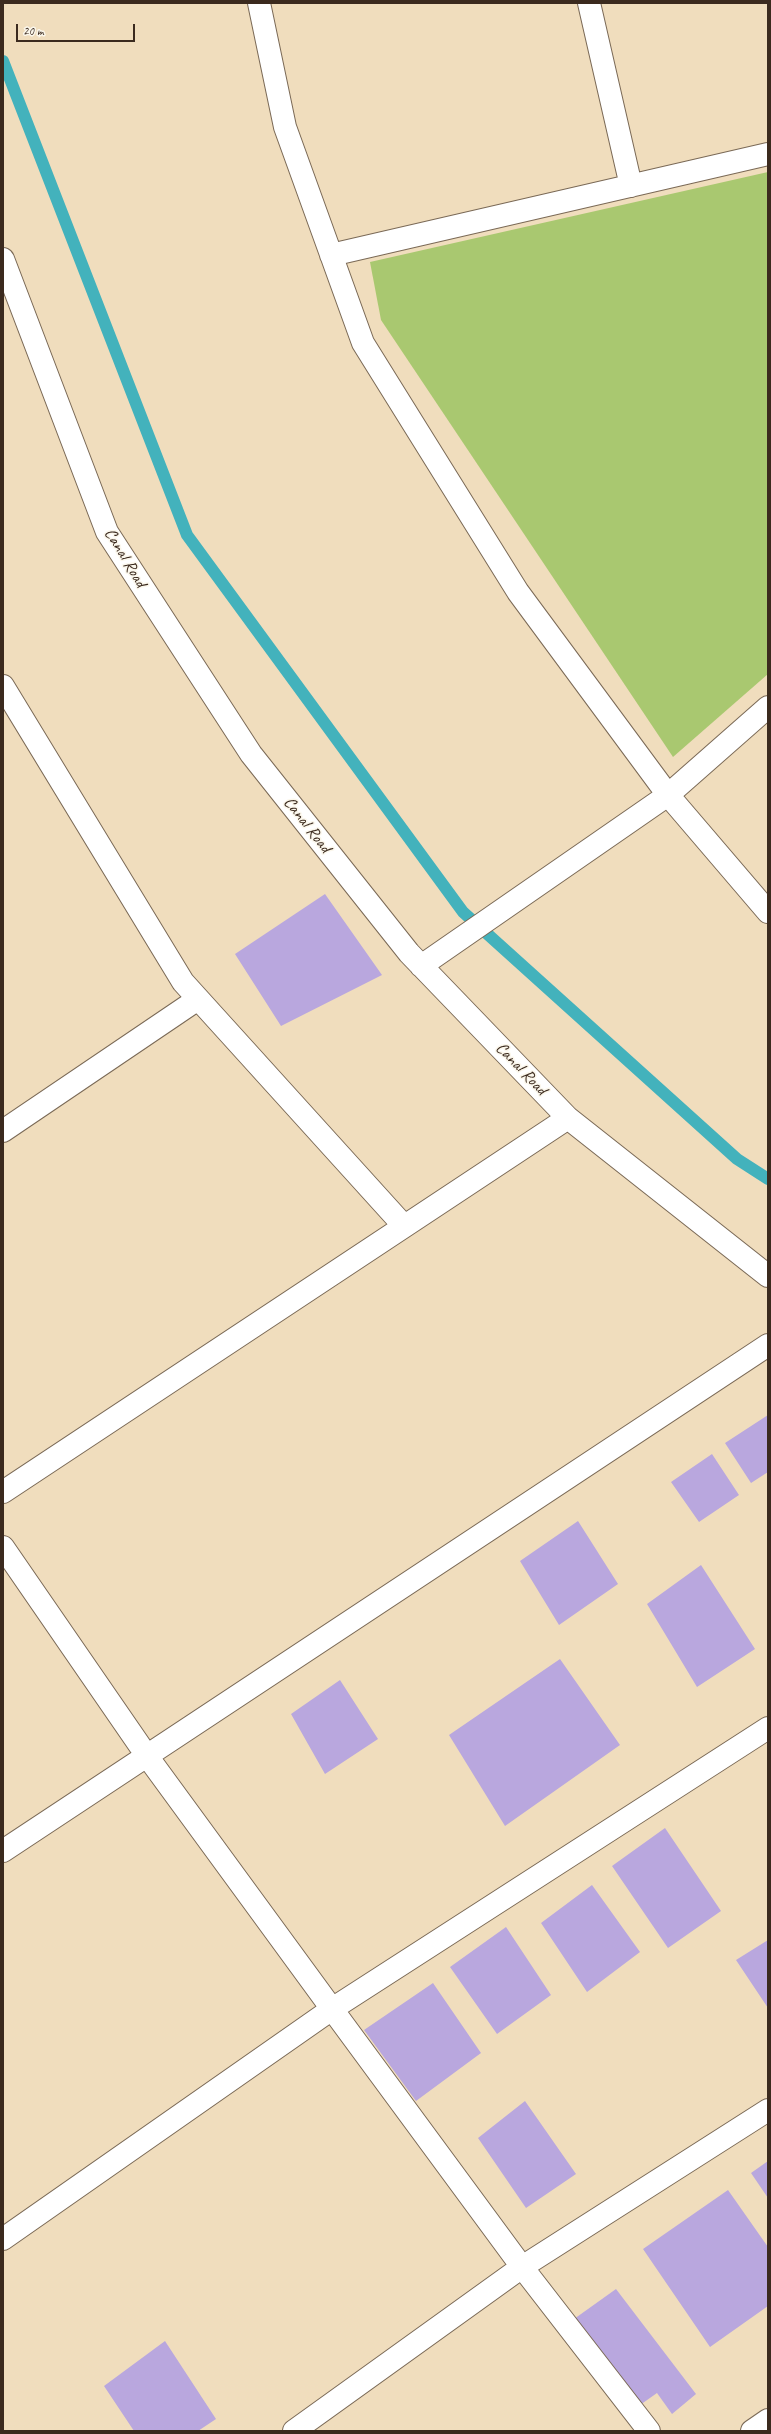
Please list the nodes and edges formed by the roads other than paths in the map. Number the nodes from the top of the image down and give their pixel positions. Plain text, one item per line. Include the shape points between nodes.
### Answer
1 (259, 3) edge
2 (589, 3) edge
3 (768, 154) edge
4 (631, 186) junction
5 (331, 255) junction
6 (3, 259) edge
7 (3, 686) edge
8 (768, 707) edge
9 (668, 795) junction
10 (768, 912) edge
11 (421, 966) junction
12 (198, 999) junction
13 (568, 1118) junction
14 (3, 1131) edge
15 (404, 1226) junction
16 (768, 1276) edge
17 (768, 1345) edge
18 (3, 1492) edge
19 (3, 1548) edge
20 (768, 1728) edge
21 (147, 1756) junction
22 (3, 1851) edge
23 (332, 2009) junction
24 (768, 2110) edge
25 (3, 2239) edge
26 (522, 2267) junction
27 (768, 2420) edge
28 (294, 2431) edge
29 (649, 2431) edge
30 (752, 2431) edge

1 - 5 street via 285,127
2 - 4 street
3 - 4 street
4 - 5 street
5 - 9 street via 363,344 518,592
6 - 11 street, Canal Road via 107,532 251,754
7 - 12 street via 183,982
8 - 9 street
9 - 10 street
9 - 11 street
11 - 13 street, Canal Road
12 - 14 street
12 - 15 street
13 - 15 street
13 - 16 street, Canal Road
15 - 18 street
17 - 21 street
19 - 21 street
20 - 23 street
21 - 22 street
21 - 23 street
23 - 25 street
23 - 26 street
24 - 26 street
26 - 28 street
26 - 29 street
27 - 30 street

